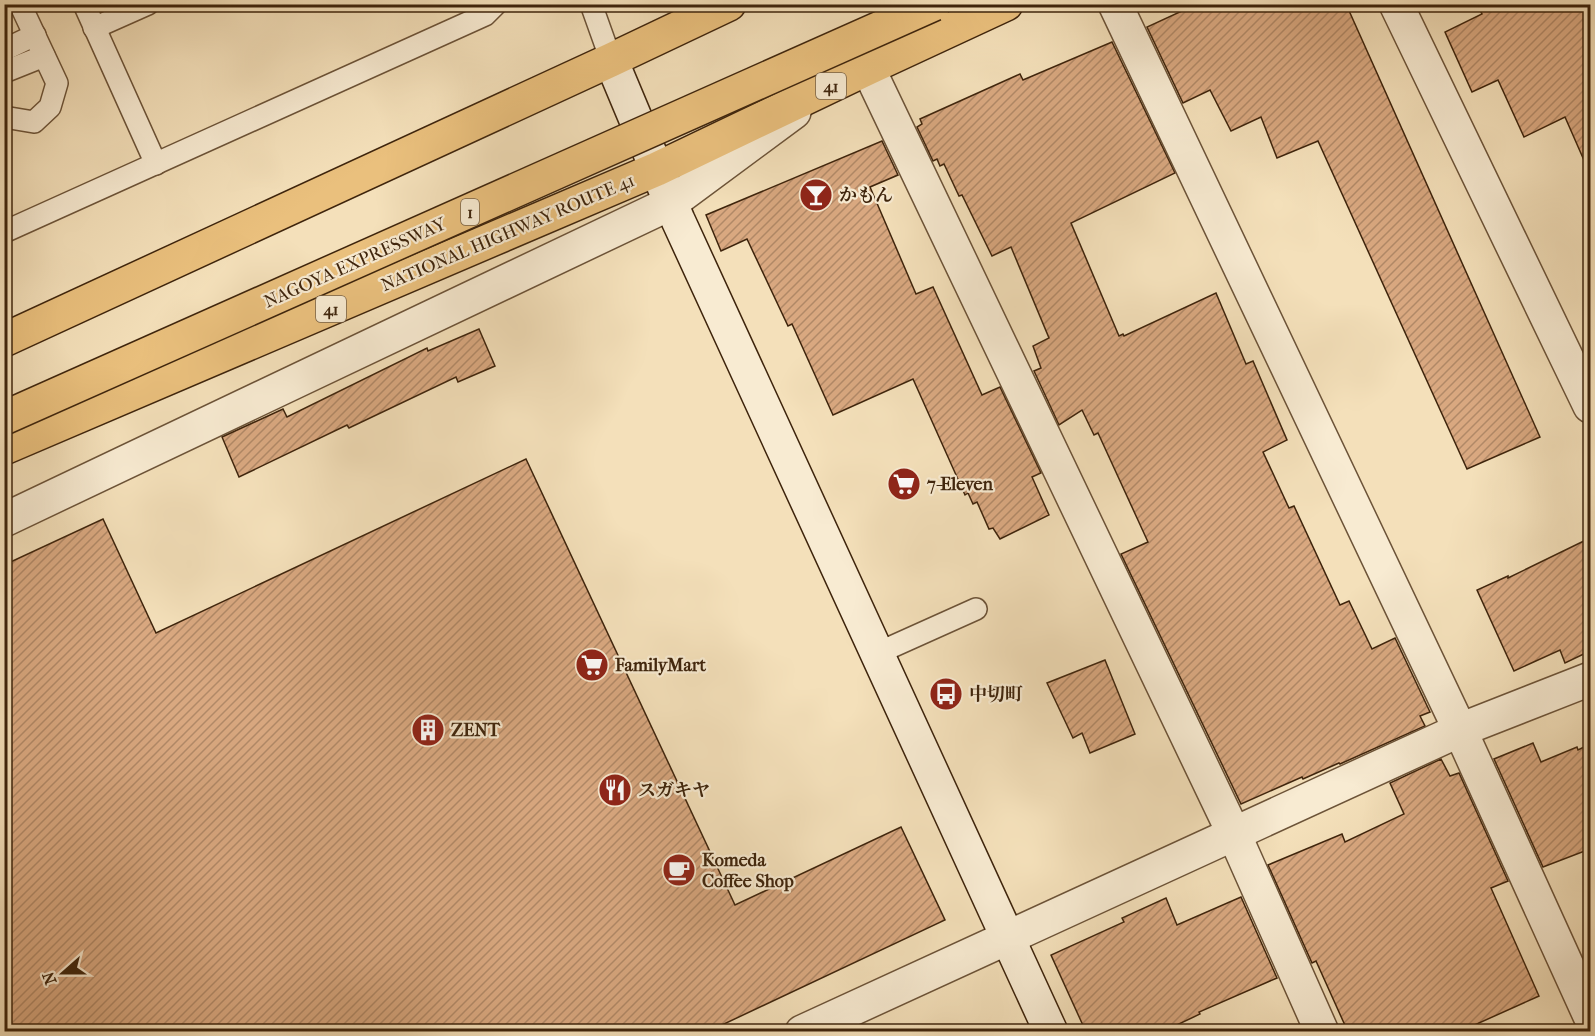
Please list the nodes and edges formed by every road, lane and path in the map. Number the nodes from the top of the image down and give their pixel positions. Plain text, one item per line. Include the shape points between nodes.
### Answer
1 (20, 4) edge
2 (84, 4) edge
3 (148, 4) edge
4 (496, 4) edge
5 (591, 4) edge
6 (729, 4) edge
7 (885, 4) edge
8 (934, 4) edge
9 (1006, 4) edge
10 (1115, 4) edge
11 (1396, 4) edge
12 (94, 28) junction
13 (34, 35) junction
14 (4, 48) edge
15 (44, 56) junction
16 (611, 60) junction
17 (868, 68) junction
18 (4, 72) edge
19 (830, 87) junction
20 (4, 117) edge
21 (156, 164) junction
22 (657, 169) junction
23 (670, 203) junction
24 (4, 232) edge
25 (4, 340) edge
26 (4, 395) edge
27 (1590, 406) edge
28 (4, 418) edge
29 (4, 448) edge
30 (4, 520) edge
31 (976, 609) dead end
32 (878, 654) junction
33 (1590, 679) edge
34 (1460, 729) junction
35 (1234, 834) junction
36 (1009, 937) junction
37 (1590, 1016) edge
38 (802, 1032) edge
39 (1052, 1032) edge
40 (1322, 1032) edge

1 - 13 lane
2 - 12 lane
3 - 12 lane
4 - 21 lane via 485,15
5 - 16 lane
6 - 16 highway
7 - 26 highway, NAGOYA EXPRESSWAY / 1
8 - 28 highway, NAGOYA EXPRESSWAY / 1, bridge
9 - 17 highway, NATIONAL HIGHWAY ROUTE 41 / 41
10 - 34 street
11 - 27 street
12 - 21 lane
13 - 14 lane
13 - 15 lane
15 - 18 lane
15 - 20 lane via 57,84 50,107 34,122
16 - 22 street
16 - 25 highway
17 - 19 highway, NATIONAL HIGHWAY ROUTE 41 / 41
17 - 35 street
19 - 22 highway, NATIONAL HIGHWAY ROUTE 41 / 41
19 - 23 street
21 - 24 lane
22 - 23 street
22 - 29 highway, NATIONAL HIGHWAY ROUTE 41 / 41
23 - 30 street
23 - 32 street
31 - 32 lane
32 - 36 street
33 - 34 street
34 - 35 street
34 - 37 street
35 - 36 street
35 - 40 street
36 - 38 street
36 - 39 street

